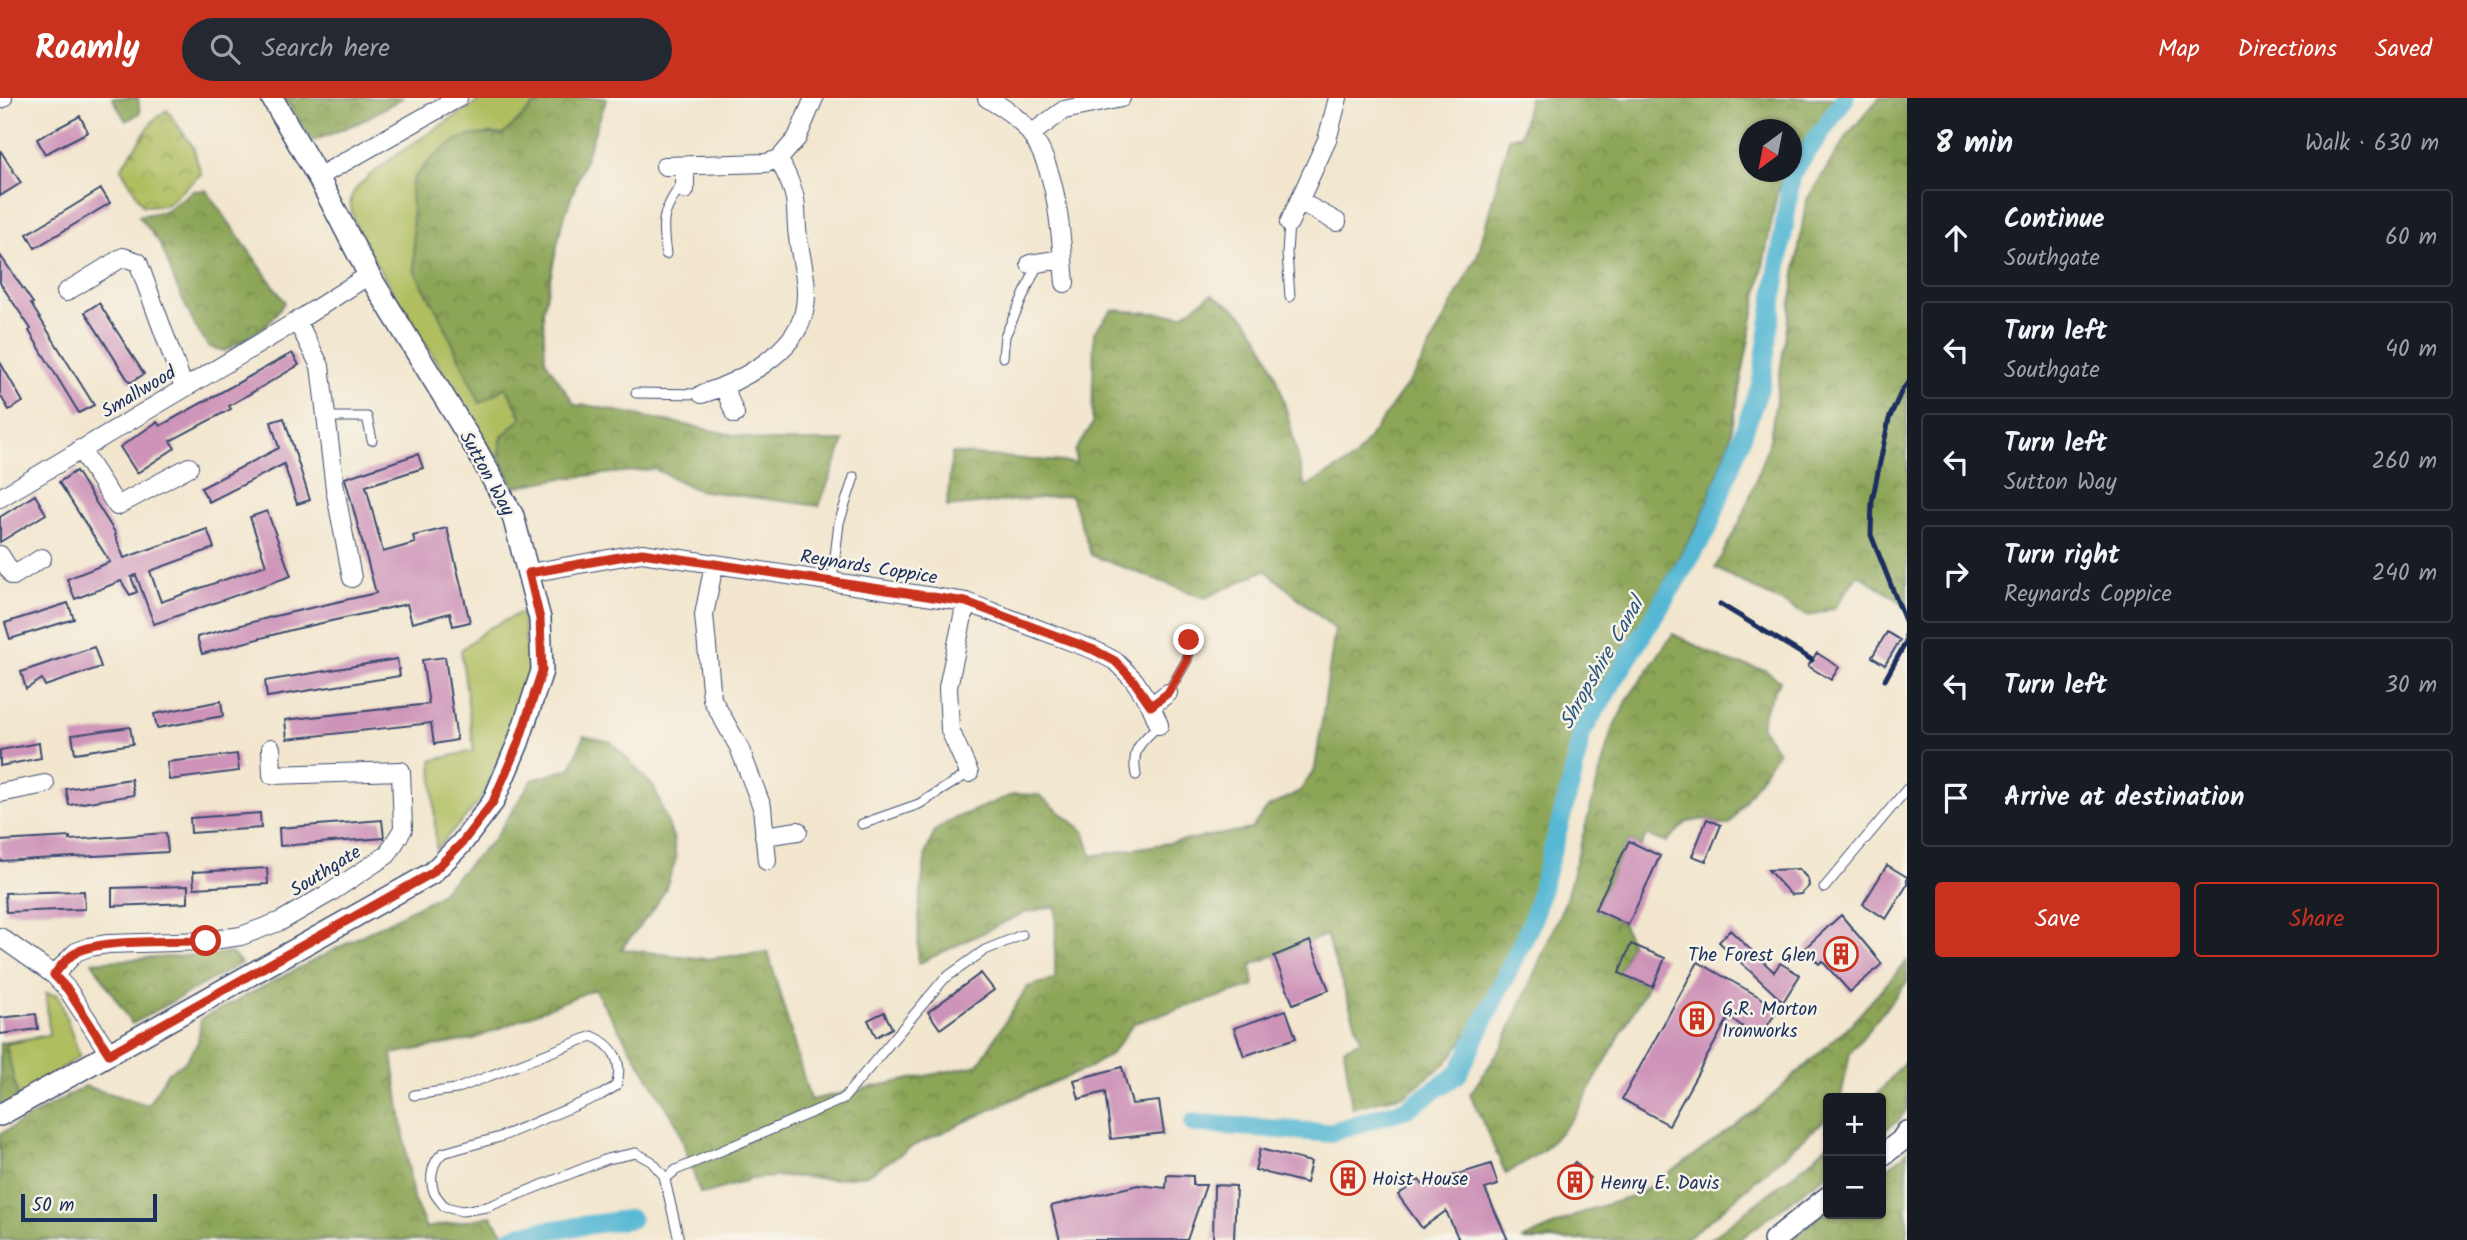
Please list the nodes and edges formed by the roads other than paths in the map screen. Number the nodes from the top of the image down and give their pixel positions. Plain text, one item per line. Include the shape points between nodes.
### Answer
1 (272, 98) edge
2 (458, 98) edge
3 (814, 98) edge
4 (987, 98) edge
5 (1121, 98) edge
6 (1338, 98) edge
7 (1031, 134) junction
8 (779, 159) junction
9 (665, 166) dead end
10 (318, 177) junction
11 (685, 178) junction
12 (1299, 201) junction
13 (1337, 222) dead end
14 (1289, 223) joint
15 (666, 254) dead end
16 (1062, 259) junction
17 (1034, 263) joint
18 (369, 275) junction
19 (1065, 283) dead end
20 (66, 292) dead end
21 (1290, 298) dead end
22 (297, 321) junction
23 (1003, 357) dead end
24 (724, 387) junction
25 (184, 388) junction
26 (636, 393) dead end
27 (702, 394) joint
28 (735, 414) dead end
29 (326, 417) junction
30 (372, 440) dead end
31 (80, 449) junction
32 (189, 467) dead end
33 (853, 477) dead end
34 (0, 498) edge
35 (0, 555) edge
36 (42, 558) dead end
37 (714, 564) junction
38 (529, 573) junction
39 (352, 578) dead end
40 (832, 582) junction
41 (966, 602) junction
42 (1189, 640) dead end
43 (1168, 693) joint
44 (1151, 706) junction
45 (1159, 725) joint
46 (271, 748) dead end
47 (969, 773) joint
48 (1136, 775) dead end
49 (45, 785) dead end
50 (1907, 789) edge
51 (0, 793) edge
52 (862, 824) dead end
53 (799, 831) dead end
54 (765, 836) junction
55 (767, 861) dead end
56 (1824, 888) dead end
57 (1022, 935) dead end
58 (0, 937) edge
59 (54, 975) junction
60 (109, 1054) junction
61 (414, 1095) dead end
62 (0, 1115) edge
63 (1907, 1132) edge
64 (1886, 1152) edge
65 (665, 1179) junction
66 (1823, 1201) edge
67 (679, 1240) edge
68 (1774, 1240) edge

1 - 10 street, Sutton Way
2 - 10 street
3 - 8 street via 797,138
4 - 7 street
5 - 7 street via 1064,110
6 - 12 street via 1327,140
7 - 16 street via 1054,184
8 - 11 street
8 - 24 street via 795,198 804,263 804,314 783,348
9 - 11 street
10 - 18 street, Sutton Way
11 - 15 lane via 662,225
12 - 13 street
12 - 14 street
14 - 21 lane
16 - 17 street
16 - 19 street
17 - 23 lane via 1005,336
18 - 22 street, Smallwood
18 - 38 street, Sutton Way via 513,516
20 - 25 street via 123,257 138,262
22 - 25 street, Smallwood
22 - 29 street via 320,366
24 - 27 street
24 - 28 street
25 - 31 street, Smallwood
26 - 27 lane
29 - 30 lane via 367,417
29 - 39 street
31 - 32 street via 117,506
31 - 34 street, Smallwood
33 - 40 lane via 839,523
35 - 36 street via 13,576
37 - 38 street, Reynards Coppice via 642,553
37 - 40 street, Reynards Coppice
37 - 54 street via 704,615 712,699 739,747 762,807
38 - 60 street, Sutton Way via 540,619 542,671 493,802 461,844 432,873
40 - 41 street, Reynards Coppice
41 - 44 street, Reynards Coppice via 1115,661
41 - 47 street via 948,687 950,730
42 - 43 lane via 1187,660
43 - 44 street
44 - 45 street, Reynards Coppice
45 - 48 lane via 1135,750
46 - 59 street, Southgate via 272,775 401,771 403,829 387,855 281,921 241,936 89,947 76,952
47 - 52 lane via 919,804
49 - 51 street
50 - 56 lane
53 - 54 street
54 - 55 street
57 - 65 lane via 985,950 944,979 843,1099 676,1170
58 - 59 street
59 - 60 street
60 - 62 street, Sutton Way
61 - 65 lane via 456,1088 592,1036 606,1041 616,1055 621,1073 616,1086 500,1137 443,1153 432,1167 433,1192 445,1207 487,1206 607,1159 636,1153 651,1161
63 - 64 street
65 - 67 lane
66 - 68 street

